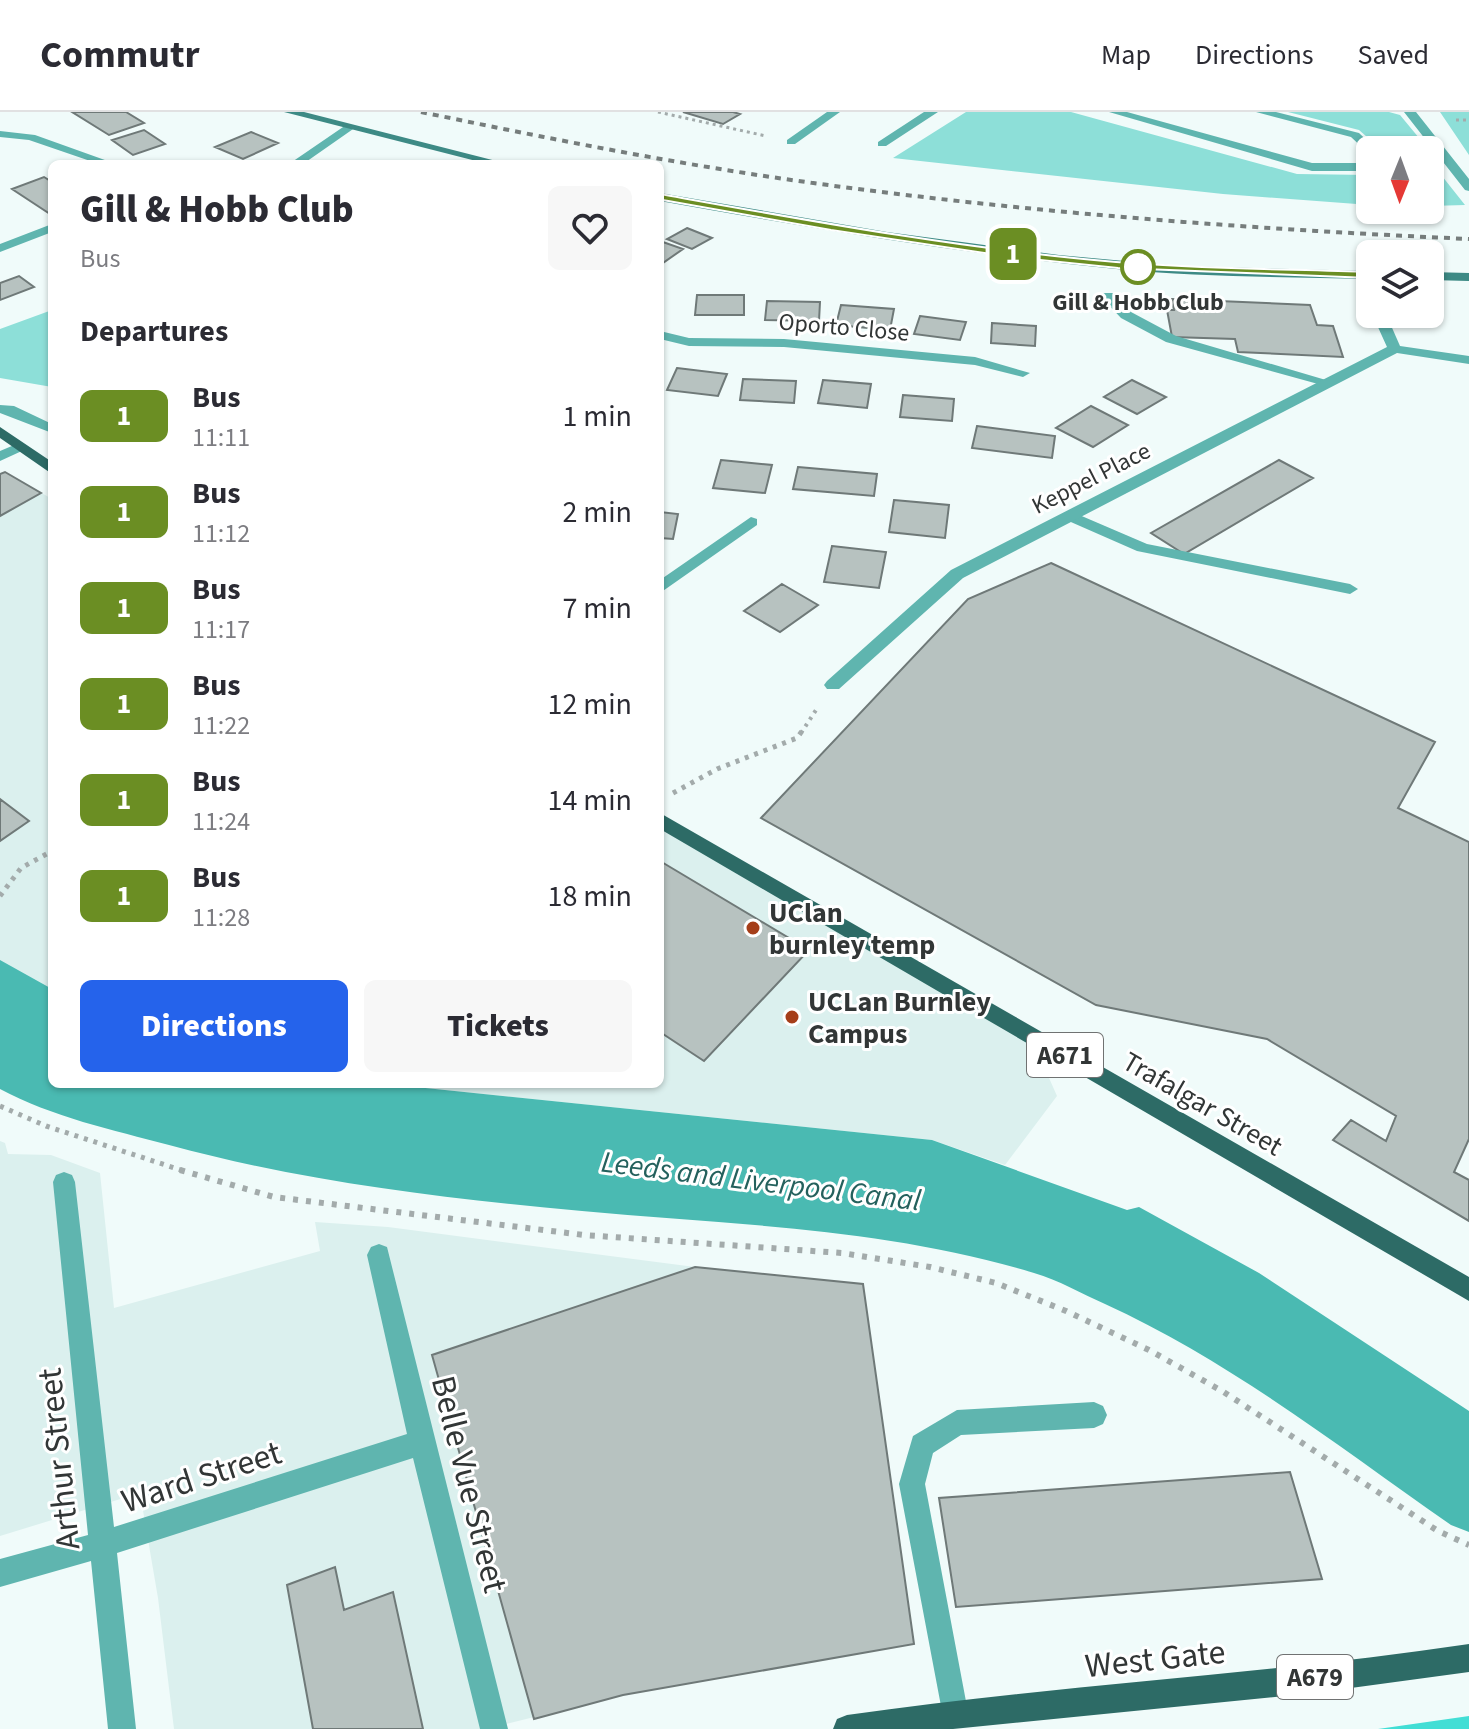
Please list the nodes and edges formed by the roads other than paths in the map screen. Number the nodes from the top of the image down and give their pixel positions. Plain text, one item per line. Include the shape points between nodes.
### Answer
1 (290, 112) edge
2 (834, 112) edge
3 (932, 112) edge
4 (1115, 112) edge
5 (1262, 112) edge
6 (1410, 112) edge
7 (350, 127) junction
8 (0, 134) edge
9 (1356, 136) edge
10 (791, 142) road end
11 (882, 144) dead end
12 (98, 160) edge
13 (301, 160) edge
14 (486, 160) edge
15 (1444, 166) edge
16 (1453, 166) junction
17 (1356, 167) edge
18 (1469, 187) edge
19 (664, 198) edge
20 (48, 230) edge
21 (0, 248) edge
22 (1356, 275) edge
23 (1444, 276) edge
24 (1469, 277) edge
25 (1108, 296) dead end
26 (1385, 328) edge
27 (664, 336) edge
28 (1395, 349) junction
29 (1469, 360) edge
30 (1023, 373) dead end
31 (1329, 383) junction
32 (0, 409) edge
33 (48, 427) edge
34 (0, 431) edge
35 (19, 447) junction
36 (0, 457) edge
37 (48, 466) edge
38 (1070, 516) junction
39 (751, 522) dead end
40 (664, 585) edge
41 (1350, 589) dead end
42 (833, 685) dead end
43 (664, 822) edge
44 (64, 1182) dead end
45 (379, 1255) dead end
46 (1469, 1290) edge
47 (1094, 1415) dead end
48 (422, 1442) junction
49 (104, 1544) junction
50 (0, 1573) edge
51 (1469, 1658) edge
52 (954, 1712) junction
53 (122, 1729) edge
54 (494, 1729) edge
55 (847, 1729) edge

1 - 7 street
2 - 10 street
3 - 11 street
4 - 17 street via 1312,167
5 - 9 street
6 - 16 street
7 - 13 street
7 - 14 street
8 - 12 street via 31,137
15 - 16 street
16 - 18 street
19 - 22 street via 1041,257
20 - 21 street
23 - 24 street
25 - 31 street via 1126,315 1171,339
26 - 28 street
27 - 30 street, Oporto Close via 689,342 784,343 975,361
28 - 29 street
28 - 31 street, Keppel Place
31 - 38 street, Keppel Place
32 - 33 street
34 - 35 main road
35 - 36 street
35 - 37 main road
38 - 41 street via 1143,548
38 - 42 street, Keppel Place via 957,574
39 - 40 street
43 - 46 main road, Trafalgar Street / A671
44 - 49 street, Arthur Street
45 - 48 street, Belle Vue Street
47 - 52 street via 957,1423 922,1445 912,1484
48 - 49 street, Ward Street
48 - 54 street, Belle Vue Street
49 - 50 street, Ward Street
49 - 53 street, Arthur Street
51 - 52 main road, West Gate / A679 via 1172,1694
52 - 55 main road, West Gate / A679

